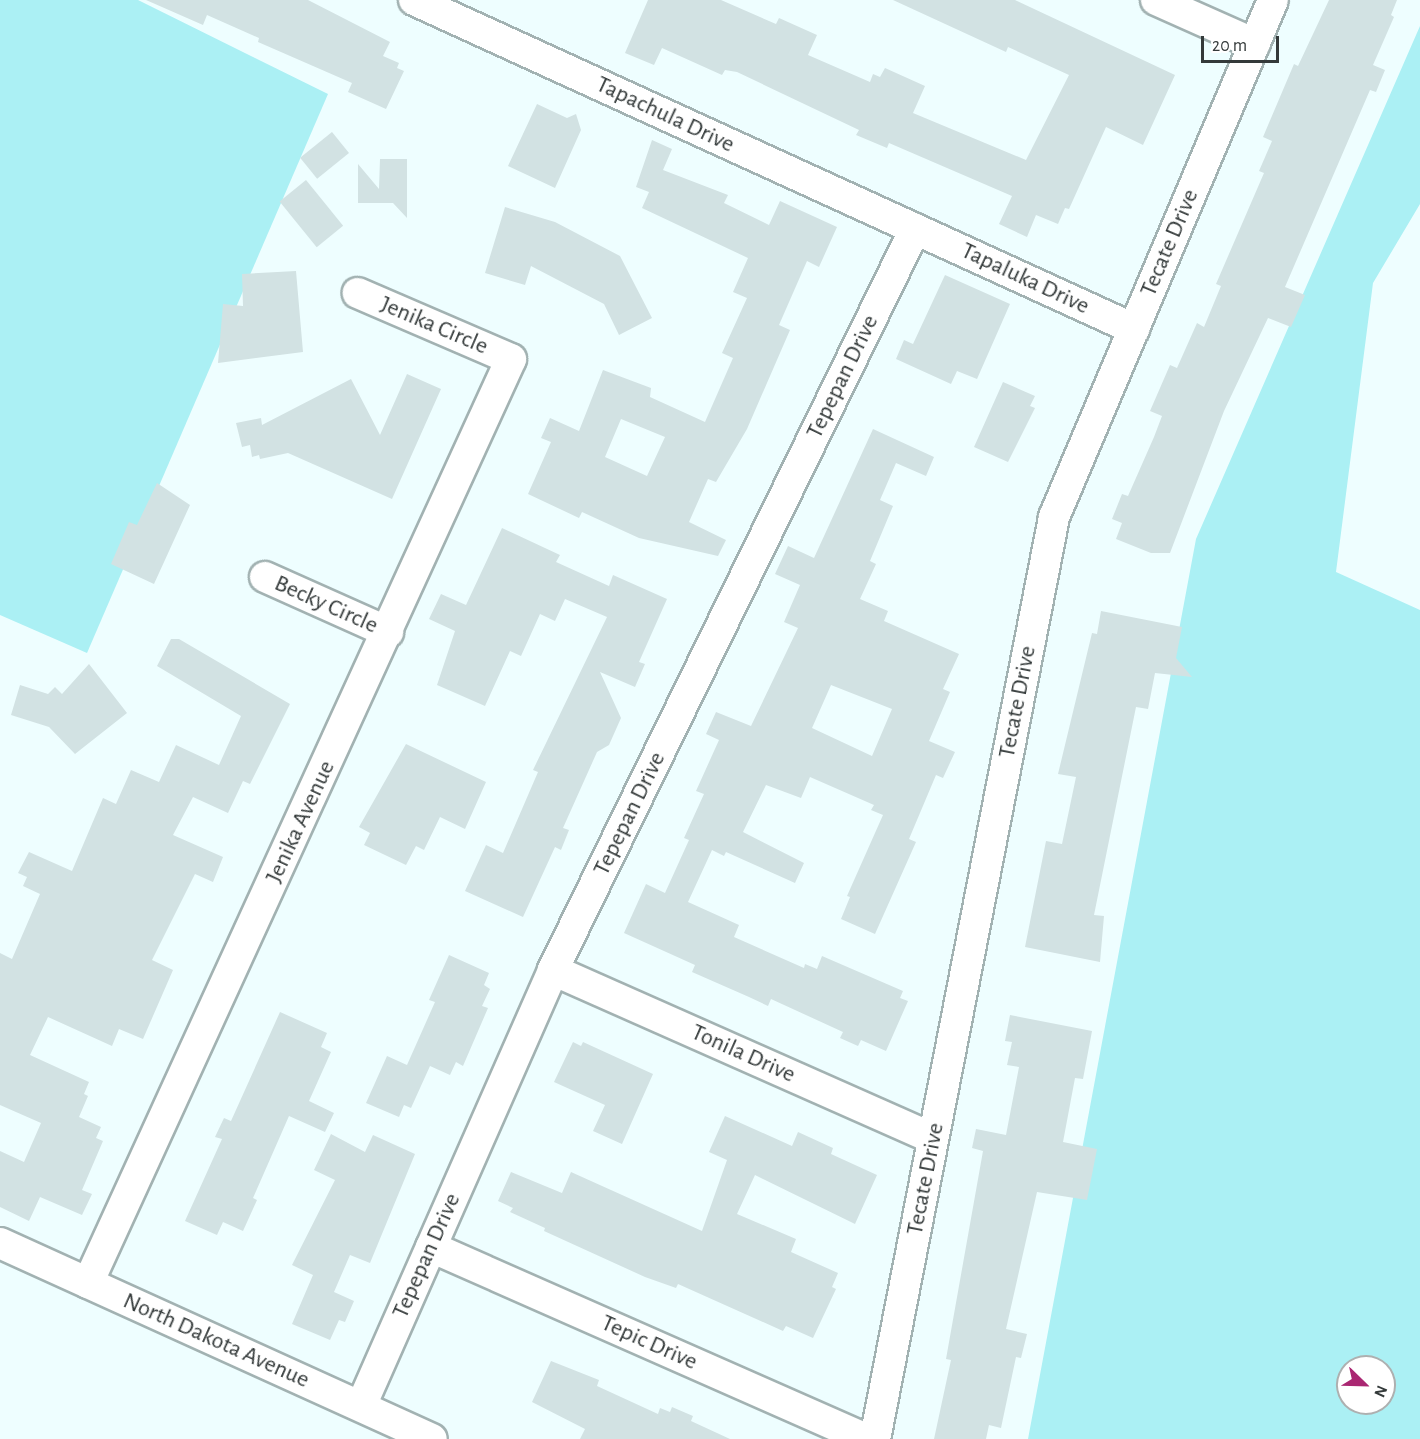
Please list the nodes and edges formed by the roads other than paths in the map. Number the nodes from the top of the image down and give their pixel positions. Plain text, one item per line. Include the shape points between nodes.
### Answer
1 (414, 0) edge
2 (1156, 0) edge
3 (1274, 0) edge
4 (1255, 44) junction
5 (915, 229) junction
6 (358, 293) dead end
7 (1134, 329) junction
8 (511, 359) joint
9 (265, 577) dead end
10 (388, 632) junction
11 (553, 970) junction
12 (933, 1138) junction
13 (0, 1243) edge
14 (431, 1247) junction
15 (88, 1283) junction
16 (361, 1406) junction
17 (432, 1439) edge
18 (866, 1439) edge
19 (875, 1439) edge

1 - 5 street, Tapachula Drive
2 - 4 street
3 - 4 street, Tecate Drive
4 - 7 street, Tecate Drive
5 - 7 street, Tapaluka Drive
5 - 11 street, Tepepan Drive
6 - 8 street, Jenika Circle
7 - 12 street, Tecate Drive via 1054,517
8 - 10 street, Jenika Avenue
9 - 10 street, Becky Circle
10 - 15 street, Jenika Avenue
11 - 12 street, Tonila Drive
11 - 14 street, Tepepan Drive
12 - 19 street, Tecate Drive
13 - 15 street, North Dakota Avenue
14 - 16 street, Tepepan Drive
14 - 18 street, Tepic Drive
15 - 16 street, North Dakota Avenue
16 - 17 street, North Dakota Avenue

